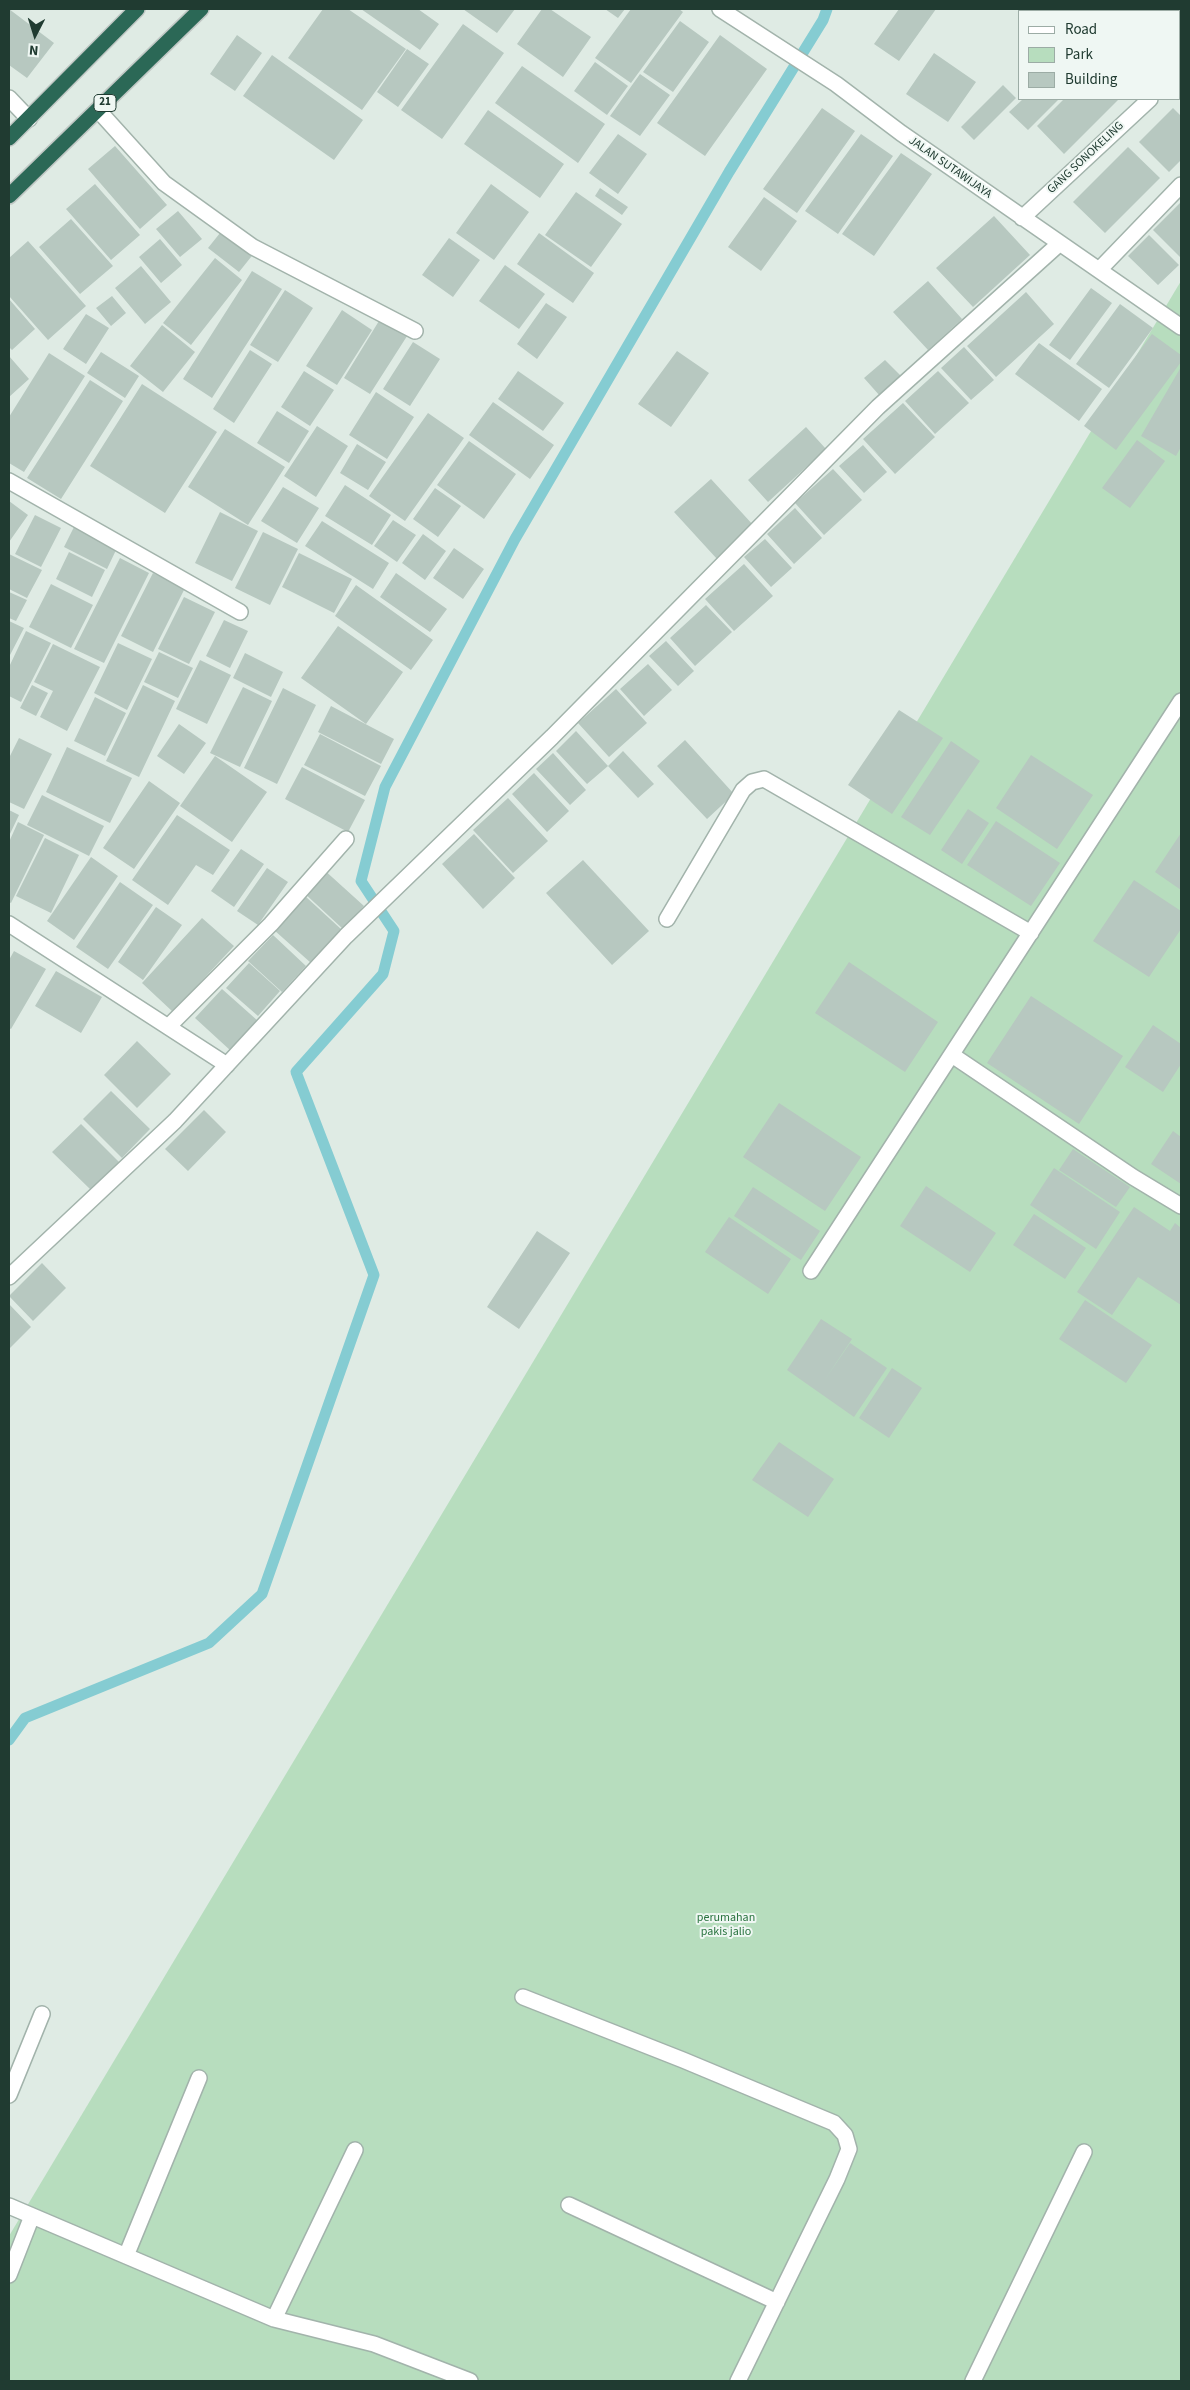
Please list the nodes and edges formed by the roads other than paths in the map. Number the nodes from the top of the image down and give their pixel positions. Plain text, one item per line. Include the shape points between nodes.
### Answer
1 (137, 9) edge
2 (201, 9) edge
3 (720, 9) edge
4 (9, 98) edge
5 (1149, 100) edge
6 (98, 110) junction
7 (29, 120) junction
8 (9, 138) edge
9 (1181, 185) edge
10 (9, 196) edge
11 (1022, 218) junction
12 (1060, 243) junction
13 (1098, 270) junction
14 (1181, 327) edge
15 (415, 331) dead end
16 (9, 481) edge
17 (240, 612) dead end
18 (1181, 701) edge
19 (346, 839) dead end
20 (667, 919) dead end
21 (9, 924) edge
22 (1031, 933) junction
23 (169, 1026) junction
24 (952, 1055) junction
25 (228, 1064) junction
26 (1181, 1206) edge
27 (811, 1271) dead end
28 (9, 1277) edge
29 (523, 1997) dead end
30 (42, 2014) dead end
31 (199, 2078) dead end
32 (9, 2095) edge
33 (355, 2150) dead end
34 (1084, 2152) dead end
35 (569, 2205) dead end
36 (9, 2206) edge
37 (32, 2216) junction
38 (126, 2256) junction
39 (9, 2274) edge
40 (776, 2302) junction
41 (274, 2319) junction
42 (470, 2381) edge
43 (738, 2381) edge
44 (973, 2381) edge

1 - 7 highway
2 - 6 highway, 21
3 - 11 street, JALAN SUTAWIJAYA via 836,84
4 - 7 street
5 - 11 street, GANG SONOKELING
6 - 10 highway, 21
6 - 15 street via 164,183 253,247
7 - 8 highway
9 - 13 street
11 - 12 street, JALAN SUTAWIJAYA
12 - 13 street, JALAN SUTAWIJAYA
12 - 25 street via 878,406 552,737 346,936
13 - 14 street, JALAN SUTAWIJAYA
16 - 17 street
18 - 22 street
19 - 23 street via 271,924
20 - 22 street via 742,790 752,782 764,779
21 - 23 street
22 - 24 street
23 - 25 street
24 - 26 street
24 - 27 street
25 - 28 street via 175,1120
29 - 40 street via 834,2123 845,2135 849,2149
30 - 32 street
31 - 38 street
33 - 41 street
34 - 44 street
35 - 40 street
36 - 37 street
37 - 38 street
37 - 39 street
38 - 41 street
40 - 43 street
41 - 42 street via 374,2344

